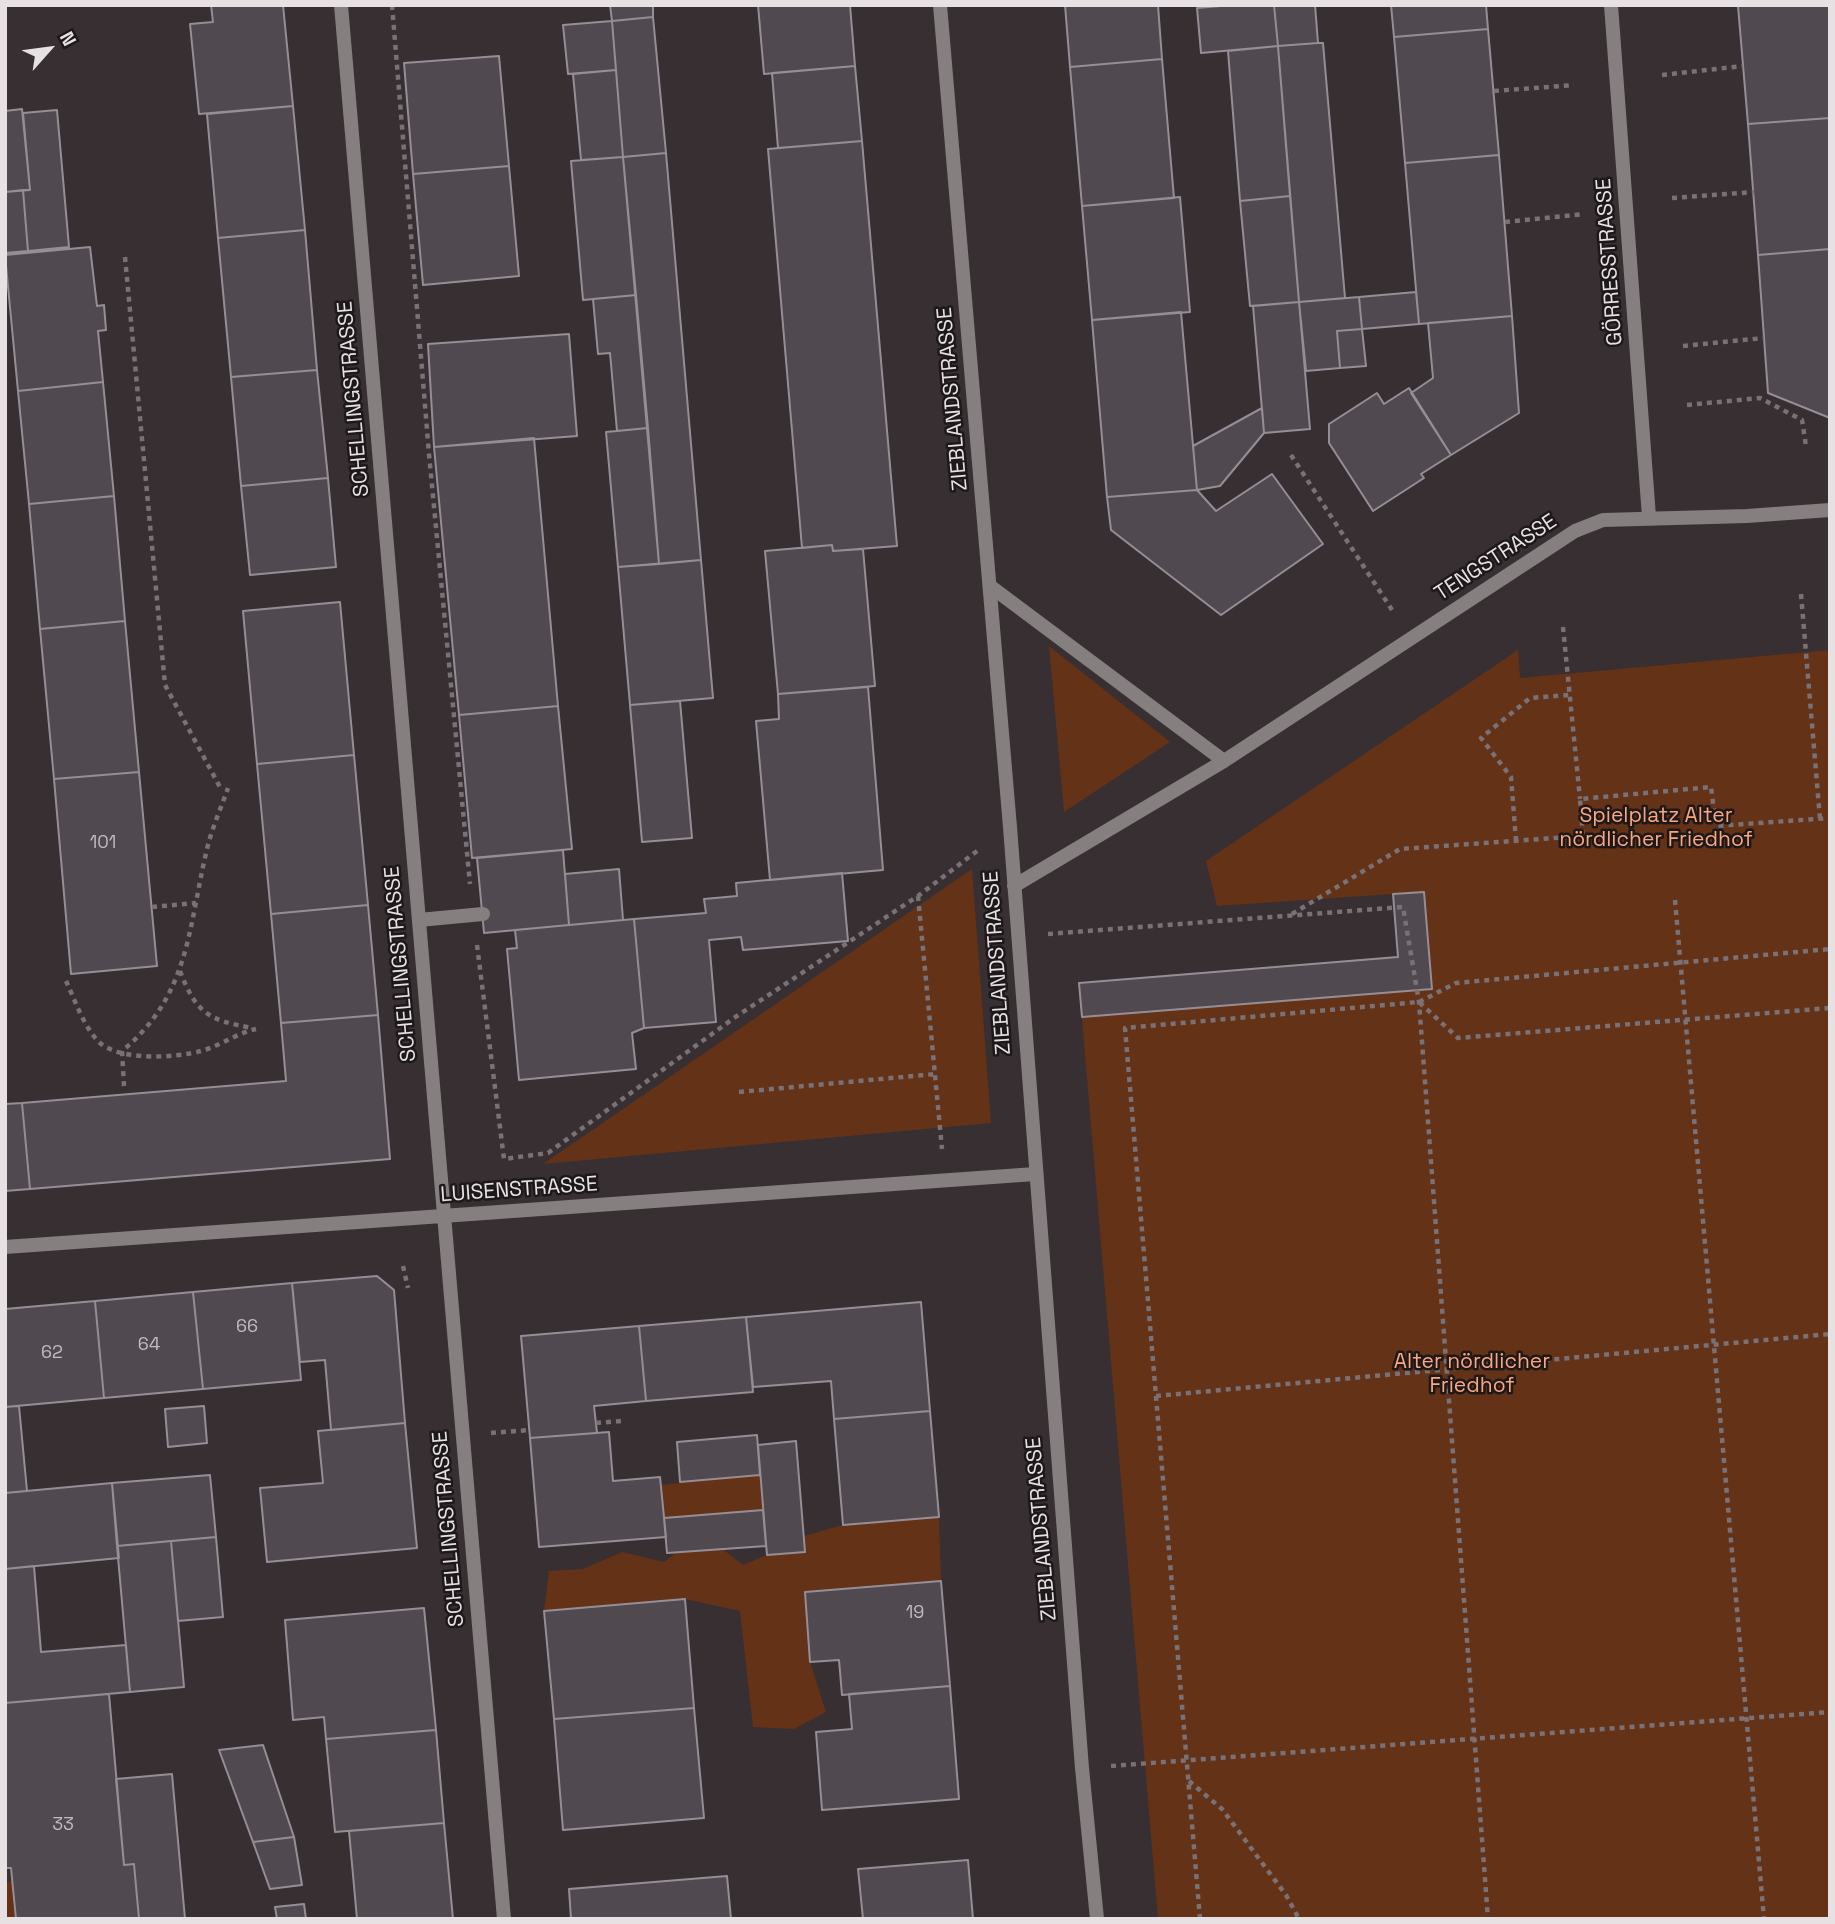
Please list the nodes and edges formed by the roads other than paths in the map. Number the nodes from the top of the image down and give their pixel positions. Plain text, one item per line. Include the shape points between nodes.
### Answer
1 (341, 5) edge
2 (940, 5) edge
3 (1611, 5) edge
4 (1830, 510) edge
5 (1648, 517) junction
6 (990, 586) junction
7 (1224, 761) junction
8 (1014, 886) junction
9 (478, 914) road end
10 (419, 919) junction
11 (1035, 1174) junction
12 (444, 1216) junction
13 (5, 1247) edge
14 (504, 1919) edge
15 (1097, 1919) edge

1 - 10 street, SCHELLINGSTRASSE
2 - 6 street, ZIEBLANDSTRASSE
3 - 5 street, GÖRRESSTRASSE
4 - 5 street, TENGSTRASSE
5 - 7 street, TENGSTRASSE via 1603,520 1575,531
6 - 7 street
6 - 8 street, ZIEBLANDSTRASSE
7 - 8 street, TENGSTRASSE
8 - 11 street, ZIEBLANDSTRASSE
9 - 10 street
10 - 12 street, SCHELLINGSTRASSE
11 - 12 street, LUISENSTRASSE
11 - 15 street, ZIEBLANDSTRASSE
12 - 13 street, LUISENSTRASSE
12 - 14 street, SCHELLINGSTRASSE

